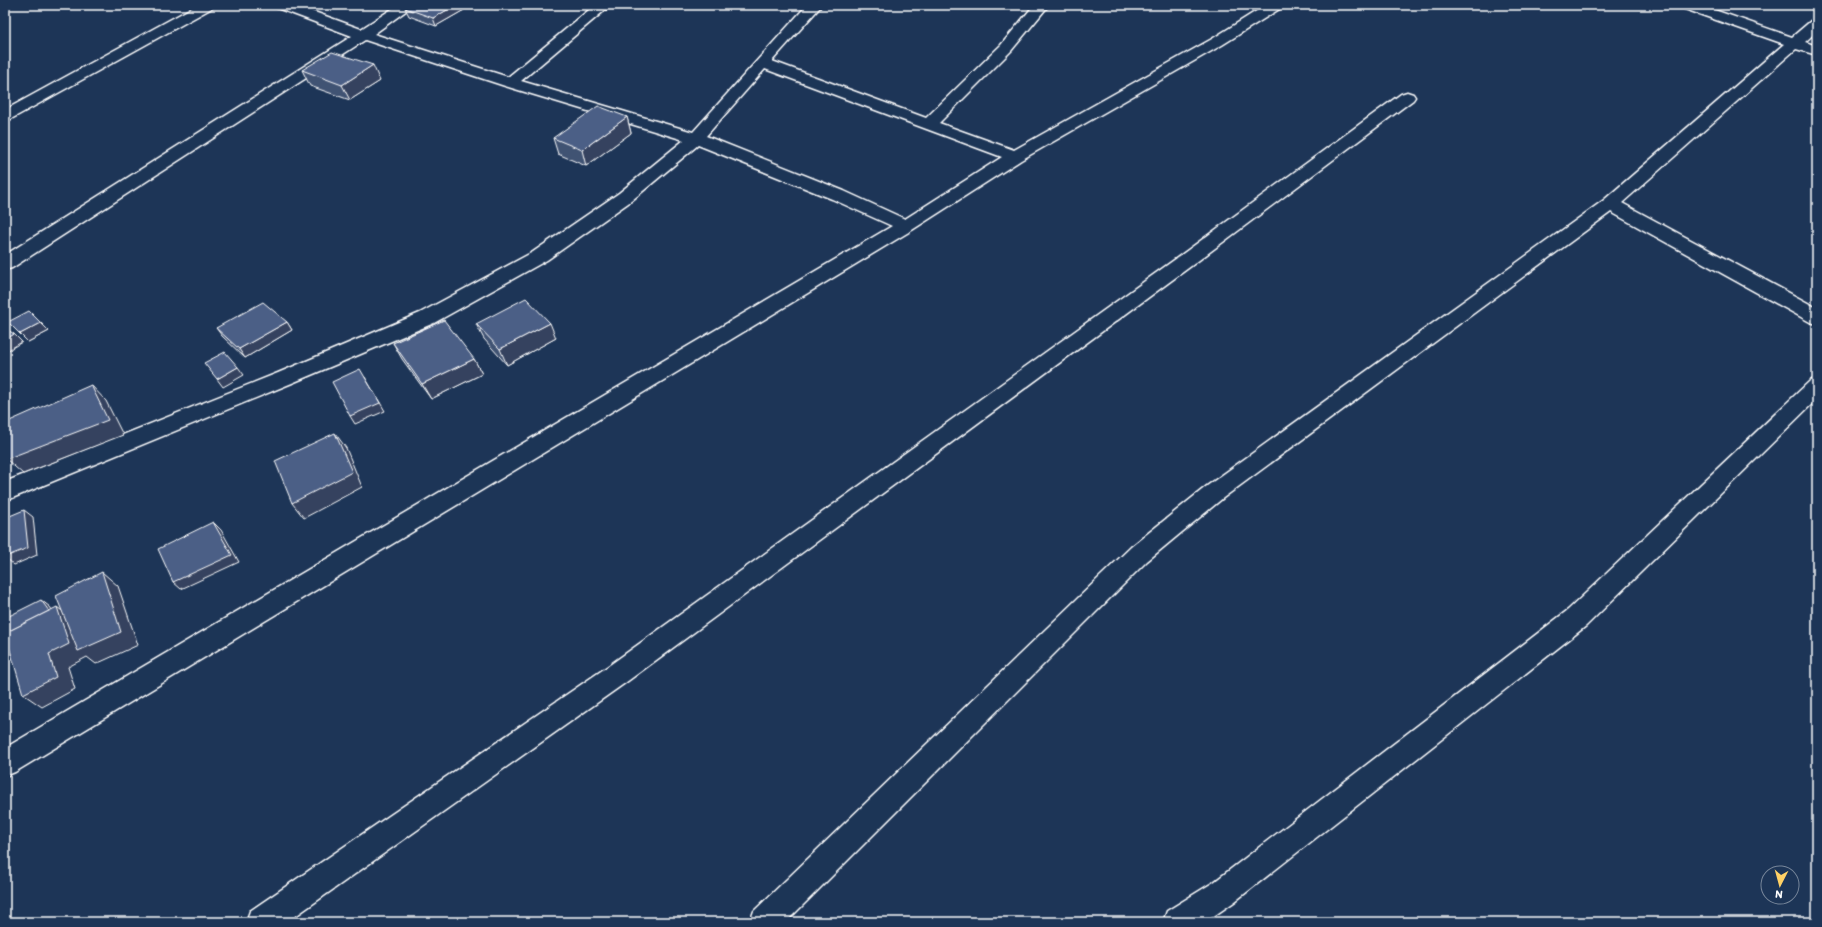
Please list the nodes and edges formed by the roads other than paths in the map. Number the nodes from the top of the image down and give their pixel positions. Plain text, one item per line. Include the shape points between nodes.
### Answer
1 (207, 5) edge
2 (282, 5) edge
3 (407, 5) edge
4 (604, 5) edge
5 (815, 5) edge
6 (1042, 5) edge
7 (1276, 5) edge
8 (1687, 5) edge
9 (1817, 23) edge
10 (363, 35) junction
11 (1794, 43) junction
12 (1817, 51) edge
13 (762, 63) junction
14 (510, 82) junction
15 (1407, 97) dead end
16 (5, 116) edge
17 (929, 124) junction
18 (696, 138) junction
19 (1015, 156) junction
20 (1610, 204) junction
21 (906, 226) junction
22 (5, 264) edge
23 (1817, 316) edge
24 (1817, 386) edge
25 (5, 492) edge
26 (5, 762) edge
27 (261, 922) edge
28 (765, 922) edge
29 (1178, 922) edge

1 - 16 street
2 - 10 street
3 - 10 street
4 - 14 street
5 - 13 street
6 - 17 street via 1006,48
7 - 19 street via 1217,42
8 - 11 street
9 - 11 street
10 - 14 street
10 - 22 street
11 - 12 street
11 - 20 street
13 - 17 street
13 - 18 street
14 - 18 street
15 - 27 street via 616,675
17 - 19 street
18 - 21 street via 838,195
18 - 25 street via 625,197 540,256 427,318
19 - 21 street
20 - 23 street
20 - 28 street via 1215,492 1139,554
21 - 26 street
24 - 29 street via 1577,618 1224,892

